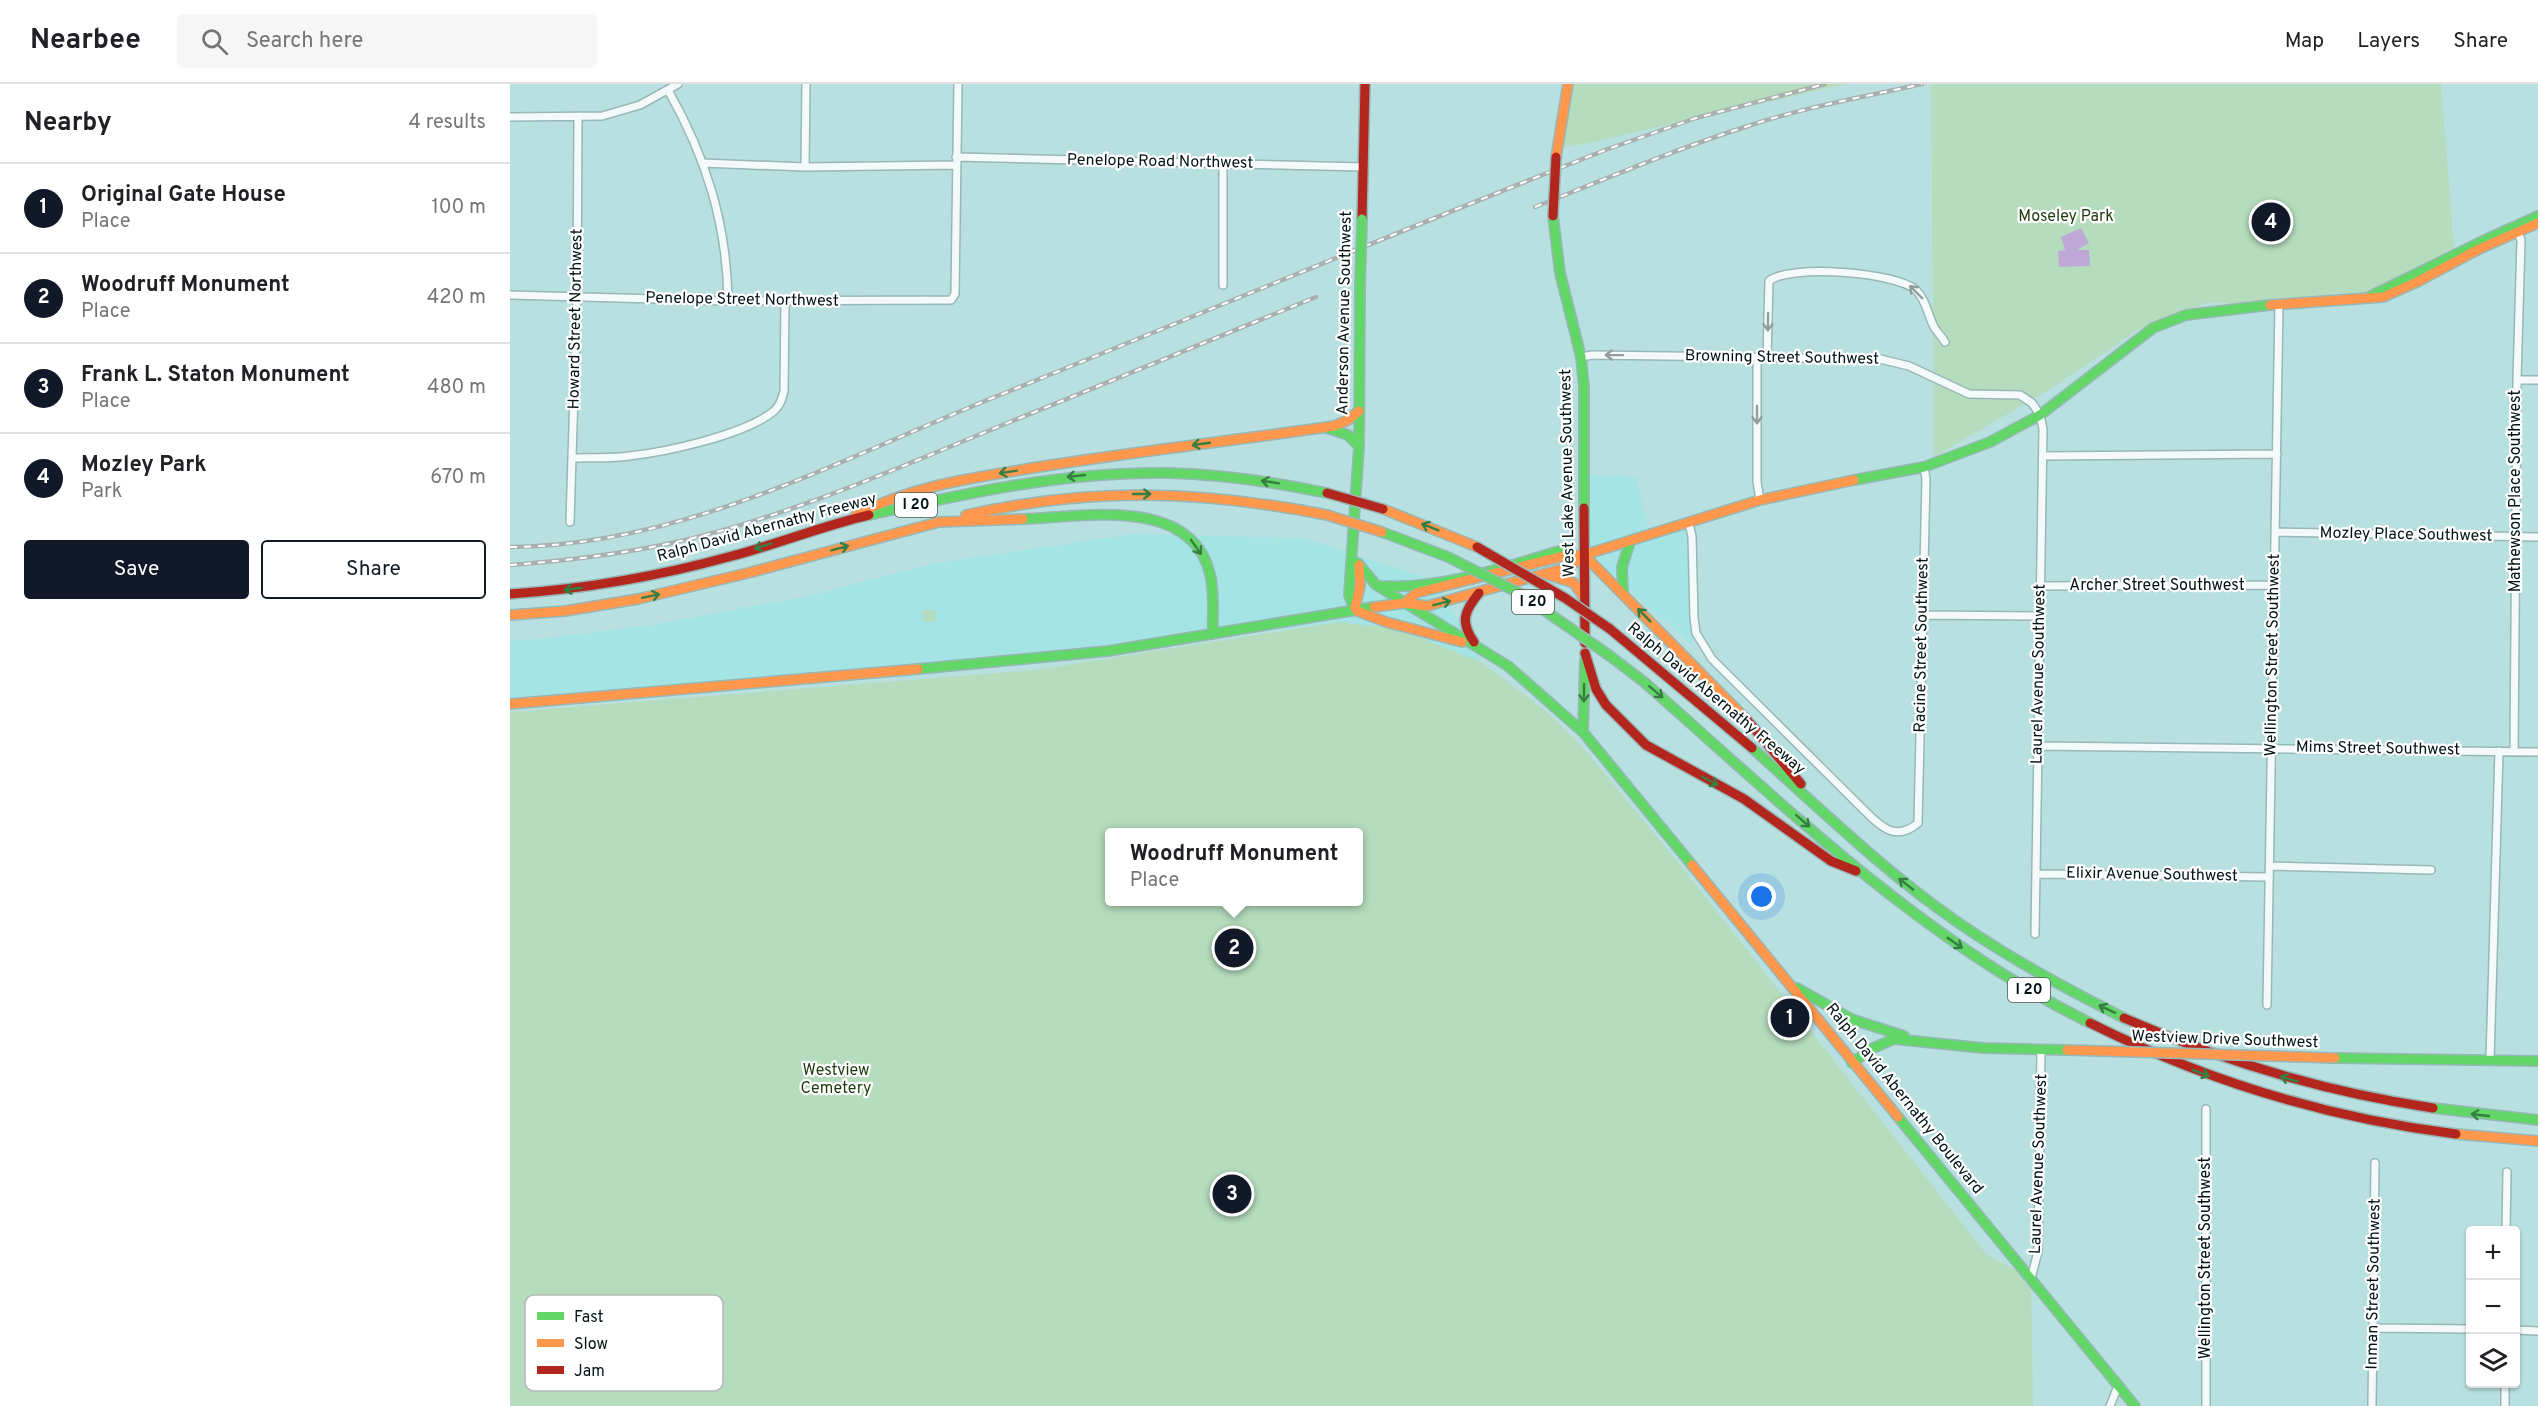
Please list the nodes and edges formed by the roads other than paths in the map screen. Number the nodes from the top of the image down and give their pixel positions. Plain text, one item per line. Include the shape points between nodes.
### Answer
1 (678, 84) edge
2 (806, 84) edge
3 (958, 84) edge
4 (1365, 84) edge
5 (1568, 84) edge
6 (668, 90) junction
7 (510, 117) edge
8 (578, 117) junction
9 (956, 161) junction
10 (702, 163) junction
11 (1222, 163) junction
12 (805, 167) junction
13 (1364, 167) junction
14 (2538, 216) edge
15 (2538, 223) edge
16 (2517, 231) junction
17 (1224, 285) dead end
18 (510, 295) edge
19 (2371, 296) junction
20 (577, 297) junction
21 (728, 301) junction
22 (785, 301) junction
23 (2279, 304) junction
24 (1945, 342) dead end
25 (1581, 357) junction
26 (1757, 357) junction
27 (1767, 357) junction
28 (2517, 380) junction
29 (2538, 380) edge
30 (1359, 411) junction
31 (2040, 415) junction
32 (1325, 427) junction
33 (1359, 446) junction
34 (2277, 454) junction
35 (2043, 456) junction
36 (573, 458) junction
37 (1924, 467) junction
38 (1760, 500) junction
39 (845, 521) junction
40 (570, 522) dead end
41 (939, 522) junction
42 (1689, 524) junction
43 (2275, 532) junction
44 (2515, 537) junction
45 (2538, 537) edge
46 (1354, 542) junction
47 (1630, 542) junction
48 (1584, 555) junction
49 (1359, 563) junction
50 (1547, 574) junction
51 (1376, 585) junction
52 (2272, 585) junction
53 (2041, 586) junction
54 (1479, 593) junction
55 (510, 594) edge
56 (1623, 594) junction
57 (1584, 598) junction
58 (1405, 603) junction
59 (1355, 610) junction
60 (510, 615) edge
61 (1923, 615) junction
62 (2040, 616) junction
63 (1213, 634) junction
64 (1479, 647) junction
65 (1585, 653) junction
66 (510, 704) edge
67 (1583, 732) junction
68 (2038, 746) junction
69 (2272, 747) junction
70 (2499, 752) junction
71 (2514, 752) junction
72 (2538, 752) edge
73 (1819, 806) junction
74 (2269, 866) junction
75 (2431, 870) dead end
76 (2036, 874) junction
77 (1865, 875) junction
78 (2269, 877) junction
79 (2035, 934) dead end
80 (1791, 984) junction
81 (2266, 1005) dead end
82 (1833, 1009) junction
83 (1822, 1023) junction
84 (1912, 1039) junction
85 (2041, 1050) junction
86 (2490, 1060) junction
87 (2538, 1061) edge
88 (1852, 1063) junction
89 (2206, 1109) dead end
90 (2538, 1120) edge
91 (2538, 1141) edge
92 (2375, 1163) dead end
93 (2506, 1172) dead end
94 (2506, 1226) edge
95 (2031, 1278) junction
96 (2373, 1328) junction
97 (2466, 1329) edge
98 (2520, 1330) edge
99 (2538, 1331) edge
100 (2118, 1386) junction
101 (2505, 1388) edge
102 (2110, 1406) edge
103 (2135, 1406) edge
104 (2206, 1406) edge
105 (2372, 1406) edge
106 (2505, 1406) edge

1 - 6 street
2 - 12 street
3 - 9 street
4 - 13 main road, Anderson Avenue Southwest
5 - 25 main road, West Lake Avenue Southwest, bridge via 1556,157 1553,216 1560,273
6 - 8 street via 622,112
6 - 10 street via 689,127
7 - 8 street
8 - 20 street, Howard Street Northwest
9 - 11 street, Penelope Road Northwest
9 - 12 street, Penelope Road Northwest
9 - 22 street, Penelope Street Northwest via 955,294 951,300
10 - 12 street, Penelope Road Northwest
10 - 21 street via 724,235
11 - 13 street, Penelope Road Northwest
11 - 17 street
13 - 30 main road, Anderson Avenue Southwest, bridge
14 - 19 main road via 2508,227
15 - 16 main road
16 - 19 main road via 2409,286 2383,297
16 - 28 street, Mathewson Place Southwest via 2521,240
18 - 20 street, Penelope Street Northwest
19 - 23 main road
20 - 21 street, Penelope Street Northwest
20 - 36 street, Howard Street Northwest
21 - 22 street, Penelope Street Northwest
22 - 36 street via 784,391 773,412 723,435 673,450 626,457
23 - 31 main road via 2186,315 2152,328
23 - 34 street, Wellington Street Southwest
24 -> 27 street via 1922,298 1905,282 1848,273 1791,273 1769,281
26 -> 25 street, Browning Street Southwest
25 - 48 main road, West Lake Avenue Southwest
26 - 27 street, Browning Street Southwest
26 -> 38 street
27 - 31 street, Browning Street Southwest via 1880,359 1909,366 1969,393 2020,395
28 - 29 street
28 - 44 street, Mathewson Place Southwest
30 - 32 main road via 1341,424
30 - 33 main road, Anderson Avenue Southwest
31 - 35 street, Laurel Avenue Southwest
31 - 37 main road via 1990,442
32 - 33 main road via 1348,435
32 -> 39 main road via 961,480 877,502
33 - 46 main road, Anderson Avenue Southwest
34 - 35 street
34 - 43 street, Wellington Street Southwest
35 - 53 street, Laurel Avenue Southwest
36 - 40 street, Howard Street Northwest
37 - 38 main road
37 - 61 street, Racine Street Southwest
38 - 42 main road
39 -> 55 main road, Ralph David Abernathy Freeway / I 20 via 733,556 646,576 588,587
73 -> 39 main road, Ralph David Abernathy Freeway / I 20, bridge via 1686,689 1565,598 1477,547 1383,509 1328,493 1224,476 1112,473 1007,486
60 -> 41 main road, I 20 via 638,599
41 -> 63 main road via 1122,515 1161,520 1190,538 1209,570
41 -> 77 main road, Ralph David Abernathy Freeway / I 20, bridge via 1032,503 1136,493 1231,498 1327,515 1448,557 1521,594 1611,656
42 - 47 main road
42 - 61 street, Racine Street Southwest via 1699,642 1880,825 1895,833 1918,823
43 - 44 street, Mozley Place Southwest
43 - 52 street, Wellington Street Southwest
44 - 45 street, Mozley Place Southwest
44 - 71 street, Mathewson Place Southwest
46 - 49 main road, Anderson Avenue Southwest
46 - 59 main road, Anderson Avenue Southwest via 1350,595
47 - 48 main road
47 - 56 main road via 1621,563
48 - 50 main road via 1569,567
48 - 51 main road via 1563,550 1427,584 1393,588
48 - 56 main road
48 - 57 main road, West Lake Avenue Southwest
48 - 58 main road via 1564,556 1416,592
49 - 51 main road
49 - 59 main road, Anderson Avenue Southwest
50 - 54 main road
50 - 57 main road via 1573,581
51 - 58 main road, Ralph David Abernathy Boulevard
52 - 53 street, Archer Street Southwest
52 - 69 street, Wellington Street Southwest
53 - 62 street, Laurel Avenue Southwest
58 -> 54 main road via 1427,606
54 - 64 main road via 1463,618 1467,633
73 -> 56 main road via 1761,734
57 - 65 main road, West Lake Avenue Southwest
58 - 59 main road
58 - 64 main road, Ralph David Abernathy Boulevard
59 - 63 main road
59 - 64 main road
61 - 62 street
62 - 68 street, Laurel Avenue Southwest
63 - 66 main road via 1042,658
64 - 67 main road, Ralph David Abernathy Boulevard via 1539,691
65 -> 67 main road, West Lake Avenue Southwest
65 -> 77 main road via 1596,689 1606,705 1646,745 1744,799 1831,861
67 - 80 main road, Ralph David Abernathy Boulevard
68 - 69 street, Mims Street Southwest
68 - 76 street, Laurel Avenue Southwest
69 - 70 street, Mims Street Southwest
69 - 74 street, Wellington Street Southwest
70 - 71 street, Mims Street Southwest
70 - 86 street
71 - 72 street, Mims Street Southwest
90 -> 73 main road, Ralph David Abernathy Freeway / I 20 via 2374,1100 2265,1072 2178,1041 2097,1005 1989,942 1896,876
74 - 75 street
74 - 78 street, Wellington Street Southwest
76 - 78 street, Elixir Avenue Southwest
76 - 79 street, Laurel Avenue Southwest
77 -> 91 main road, Ralph David Abernathy Freeway / I 20 via 1912,913 2007,978 2161,1058 2262,1094 2343,1115 2454,1134
78 - 81 street, Wellington Street Southwest
80 - 82 main road, Westview Drive Southwest
80 - 83 main road, Ralph David Abernathy Boulevard
82 - 83 main road
82 - 84 main road, Westview Drive Southwest
83 - 88 main road, Ralph David Abernathy Boulevard
84 - 85 main road, Westview Drive Southwest via 1962,1047
84 - 88 main road, Westview Drive Southwest via 1894,1038
85 - 86 main road, Westview Drive Southwest, bridge
85 - 95 street, Laurel Avenue Southwest via 2038,1252
86 - 87 main road, Westview Drive Southwest
88 - 95 main road, Ralph David Abernathy Boulevard
89 - 104 street, Wellington Street Southwest
92 - 96 street, Inman Street Southwest
93 - 94 street
95 - 100 main road, Ralph David Abernathy Boulevard
96 - 97 street
96 - 105 street, Inman Street Southwest
98 - 99 street
100 - 102 street
100 - 103 main road, Ralph David Abernathy Boulevard
101 - 106 street

